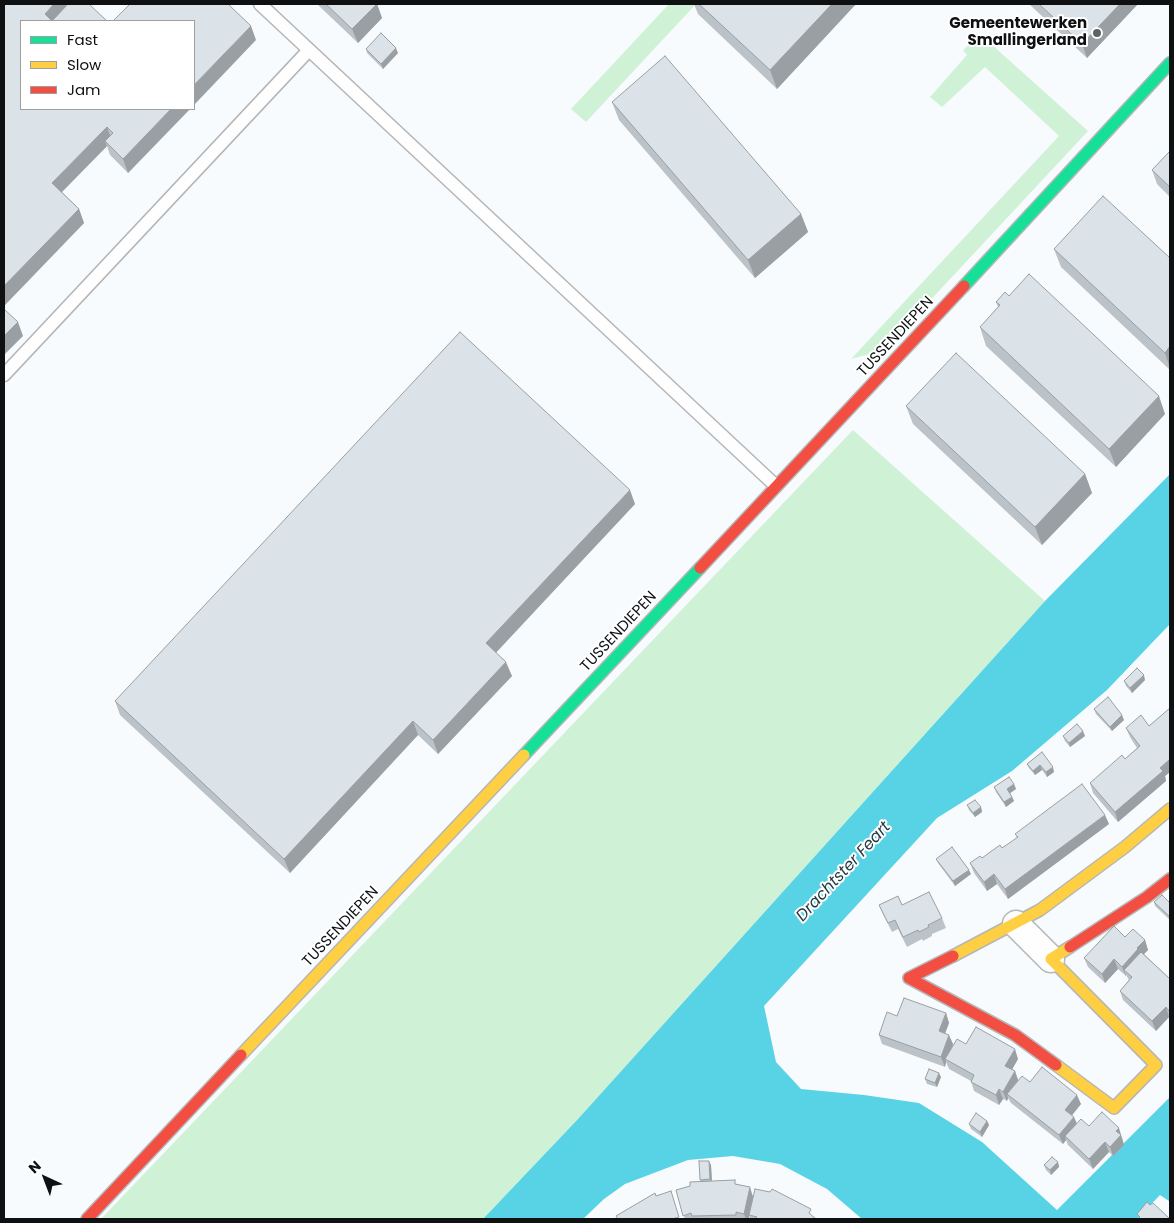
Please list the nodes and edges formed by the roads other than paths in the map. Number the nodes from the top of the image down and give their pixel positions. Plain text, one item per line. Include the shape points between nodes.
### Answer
1 (260, 4) edge
2 (310, 50) junction
3 (1170, 63) edge
4 (4, 376) edge
5 (776, 486) junction
6 (1170, 809) edge
7 (1170, 879) edge
8 (1016, 924) junction
9 (1051, 959) junction
10 (87, 1219) edge

1 - 2 lane
2 - 4 lane
2 - 5 lane
3 - 5 street, TUSSENDIEPEN
5 - 10 street, TUSSENDIEPEN
6 - 8 street via 1125,847
7 - 9 street
8 - 9 street
8 - 9 street via 909,978 1015,1035 1114,1108 1156,1064

